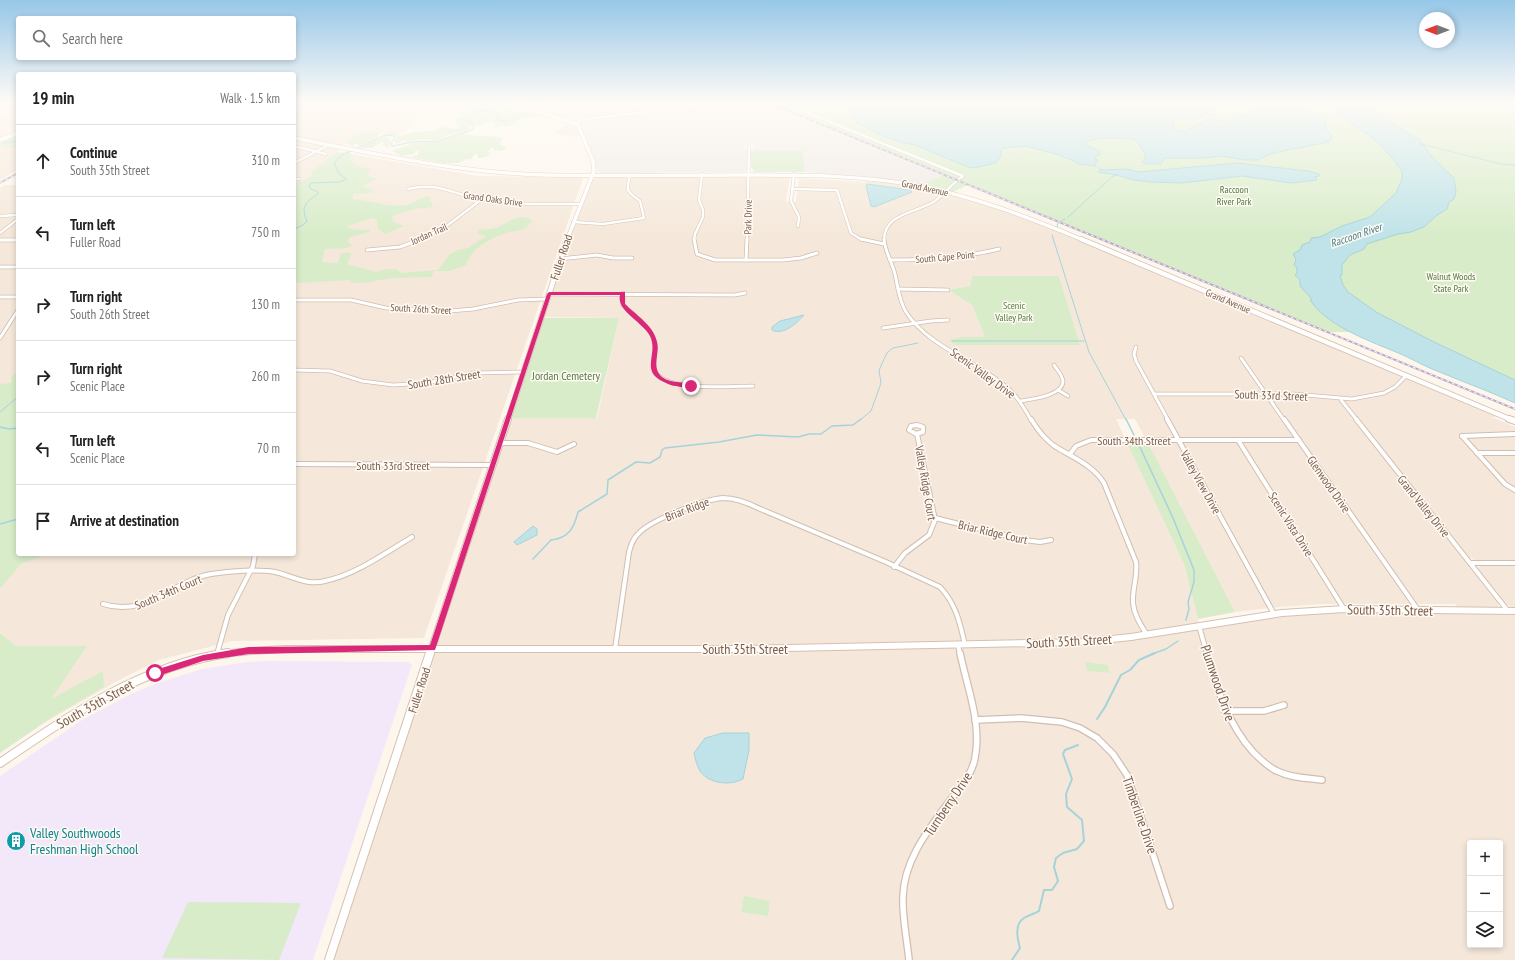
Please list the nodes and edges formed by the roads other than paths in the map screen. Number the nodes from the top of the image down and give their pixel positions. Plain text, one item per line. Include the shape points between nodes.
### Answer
1 (749, 147) dead end
2 (302, 148) edge
3 (322, 148) edge
4 (345, 148) edge
5 (588, 148) edge
6 (892, 148) edge
7 (315, 151) junction
8 (326, 154) dead end
9 (296, 156) edge
10 (302, 158) junction
11 (296, 162) edge
12 (593, 174) junction
13 (630, 174) junction
14 (702, 174) junction
15 (749, 174) junction
16 (794, 174) junction
17 (408, 189) dead end
18 (793, 189) junction
19 (944, 192) junction
20 (482, 199) junction
21 (580, 204) junction
22 (0, 216) edge
23 (16, 216) edge
24 (16, 221) edge
25 (573, 222) junction
26 (798, 226) dead end
27 (0, 233) edge
28 (0, 240) edge
29 (16, 240) edge
30 (884, 244) junction
31 (999, 249) dead end
32 (367, 250) dead end
33 (817, 253) dead end
34 (632, 258) dead end
35 (560, 259) junction
36 (746, 260) junction
37 (890, 260) junction
38 (0, 267) edge
39 (16, 267) edge
40 (898, 289) junction
41 (948, 290) dead end
42 (623, 293) junction
43 (745, 293) dead end
44 (548, 296) junction
45 (0, 297) edge
46 (16, 297) edge
47 (296, 300) edge
48 (16, 313) edge
49 (948, 320) dead end
50 (914, 323) junction
51 (883, 328) dead end
52 (5, 329) junction
53 (0, 330) edge
54 (0, 338) edge
55 (1136, 347) dead end
56 (1241, 358) dead end
57 (1054, 365) dead end
58 (296, 370) edge
59 (523, 372) junction
60 (1406, 376) junction
61 (753, 386) dead end
62 (1058, 390) junction
63 (1154, 394) junction
64 (1267, 394) junction
65 (1068, 396) dead end
66 (1341, 400) junction
67 (1021, 401) junction
68 (1515, 421) edge
69 (917, 434) dead end
70 (1514, 436) edge
71 (1178, 440) junction
72 (1238, 440) junction
73 (1299, 440) junction
74 (500, 443) junction
75 (574, 444) dead end
76 (1477, 453) junction
77 (1515, 453) edge
78 (1070, 454) junction
79 (296, 464) edge
80 (492, 465) junction
81 (1515, 490) edge
82 (935, 518) junction
83 (412, 537) dead end
84 (1051, 540) dead end
85 (255, 556) edge
86 (1470, 563) junction
87 (1515, 563) edge
88 (894, 567) junction
89 (250, 573) junction
90 (103, 604) dead end
91 (1344, 609) junction
92 (1418, 610) junction
93 (1511, 611) edge
94 (1274, 614) junction
95 (1199, 626) junction
96 (1147, 635) junction
97 (961, 645) junction
98 (433, 648) junction
99 (615, 649) junction
100 (217, 655) junction
101 (1284, 705) dead end
102 (1226, 711) junction
103 (975, 720) junction
104 (0, 763) edge
105 (1322, 780) dead end
106 (1170, 906) dead end
107 (329, 960) edge
108 (910, 960) edge

1 - 15 street, Park Drive
2 - 7 street
3 - 7 street
4 - 12 street, Grand Avenue via 475,171
5 - 12 street via 595,168
6 - 19 street via 963,176
7 - 8 street
7 - 10 street
9 - 10 street
10 - 11 street
12 - 13 street, Grand Avenue
12 - 21 street, Fuller Road
13 - 14 street, Grand Avenue
13 - 25 street via 627,189 640,201 644,218 607,224
14 - 15 street, Grand Avenue
14 - 36 street via 699,200 703,217 695,234 697,254 706,259
15 - 16 street, Grand Avenue
15 - 36 street, Park Drive
16 - 18 street
16 - 19 street, Grand Avenue via 896,182
17 - 20 street, Grand Oaks Drive via 437,186
18 - 26 street via 791,201 799,218
18 - 30 street via 837,190 851,233 863,240
19 - 30 street via 932,202 891,222 884,233
19 - 60 street, Grand Avenue via 993,205 1056,229
20 - 21 street, Grand Oaks Drive via 519,204
20 - 32 street, Jordan Trail via 448,227 423,239 388,249
21 - 25 street, Fuller Road
22 - 23 street
24 - 27 street
25 - 35 street, Fuller Road
28 - 29 street
30 - 37 street, Scenic Valley Drive
31 - 37 street, South Cape Point via 960,258
33 - 36 street via 795,259
34 - 35 street via 597,255
35 - 44 street, Fuller Road
37 - 40 street, Scenic Valley Drive
38 - 39 street
40 - 41 street
40 - 50 street, Scenic Valley Drive via 903,306
42 - 43 street, South 26th Street
42 - 44 street, South 26th Street
42 - 61 street via 623,305 652,336 655,349 653,368 660,378 681,386
44 - 47 street, South 26th Street via 450,311 386,308 350,300
44 - 59 street, Fuller Road
45 - 46 street
48 - 52 street
49 - 50 street via 931,319
50 - 51 street
50 - 67 street, Scenic Valley Drive via 1005,386
52 - 53 street
52 - 54 street
55 - 63 street, Valley View Drive via 1136,361
56 - 64 street, Glenwood Drive
57 - 62 street via 1062,376 1062,384
58 - 59 street, South 28th Street via 330,371 362,381 393,385 427,383 475,373
59 - 74 street, Fuller Road
60 - 66 street, South 33rd Street via 1384,393 1367,398
60 - 68 street, Grand Avenue
62 - 65 street
62 - 67 street via 1047,396
63 - 64 street, South 33rd Street
63 - 71 street, Valley View Drive
64 - 66 street, South 33rd Street via 1294,394
64 - 73 street, Glenwood Drive
66 - 86 street, Grand Valley Drive
67 - 78 street, Scenic Valley Drive via 1042,435 1053,445
69 - 82 street, Valley Ridge Court
70 - 76 street via 1462,436
71 - 72 street, South 34th Street
71 - 78 street, South 34th Street via 1091,440 1076,446
71 - 94 street, Valley View Drive
72 - 73 street, South 34th Street
72 - 91 street, Scenic Vista Drive
73 - 92 street, Glenwood Drive
74 - 75 street via 532,444 552,452 564,450
74 - 80 street, Fuller Road
76 - 77 street
76 - 81 street via 1508,488
78 - 96 street, Scenic Valley Drive via 1094,470 1107,490 1136,562 1133,604
79 - 80 street, South 33rd Street
80 - 98 street, Fuller Road
82 - 84 street, Briar Ridge Court via 1024,540
82 - 88 street, Valley Ridge Court via 934,528 928,537 905,553
83 - 89 street, South 34th Court via 349,573 328,581 311,583 277,573
85 - 89 street
86 - 87 street
86 - 93 street, Grand Valley Drive
88 - 97 street via 940,587 949,595 955,604
88 - 99 street, Briar Ridge via 741,502 725,498 708,501 652,523 632,542
89 - 90 street, South 34th Court via 219,573 204,576 136,607 120,608
89 - 100 street via 228,615
91 - 92 street, South 35th Street
91 - 94 street, South 35th Street
92 - 93 street, South 35th Street
94 - 95 street, South 35th Street
95 - 96 street, South 35th Street
95 - 102 street, Plumwood Drive
96 - 97 street, South 35th Street via 1083,642
97 - 99 street, South 35th Street via 779,650
97 - 103 street, Turnberry Drive
98 - 99 street, South 35th Street
98 - 100 street, South 35th Street via 268,650
98 - 107 street, Fuller Road
100 - 104 street, South 35th Street via 164,670 114,691 72,714
101 - 102 street via 1264,711
102 - 105 street, Plumwood Drive via 1244,744 1277,772
103 - 106 street, Timberline Drive via 1053,719 1085,731 1105,746 1122,765 1127,776
103 - 108 street, Turnberry Drive via 978,740 971,770 919,846 907,869 903,895

